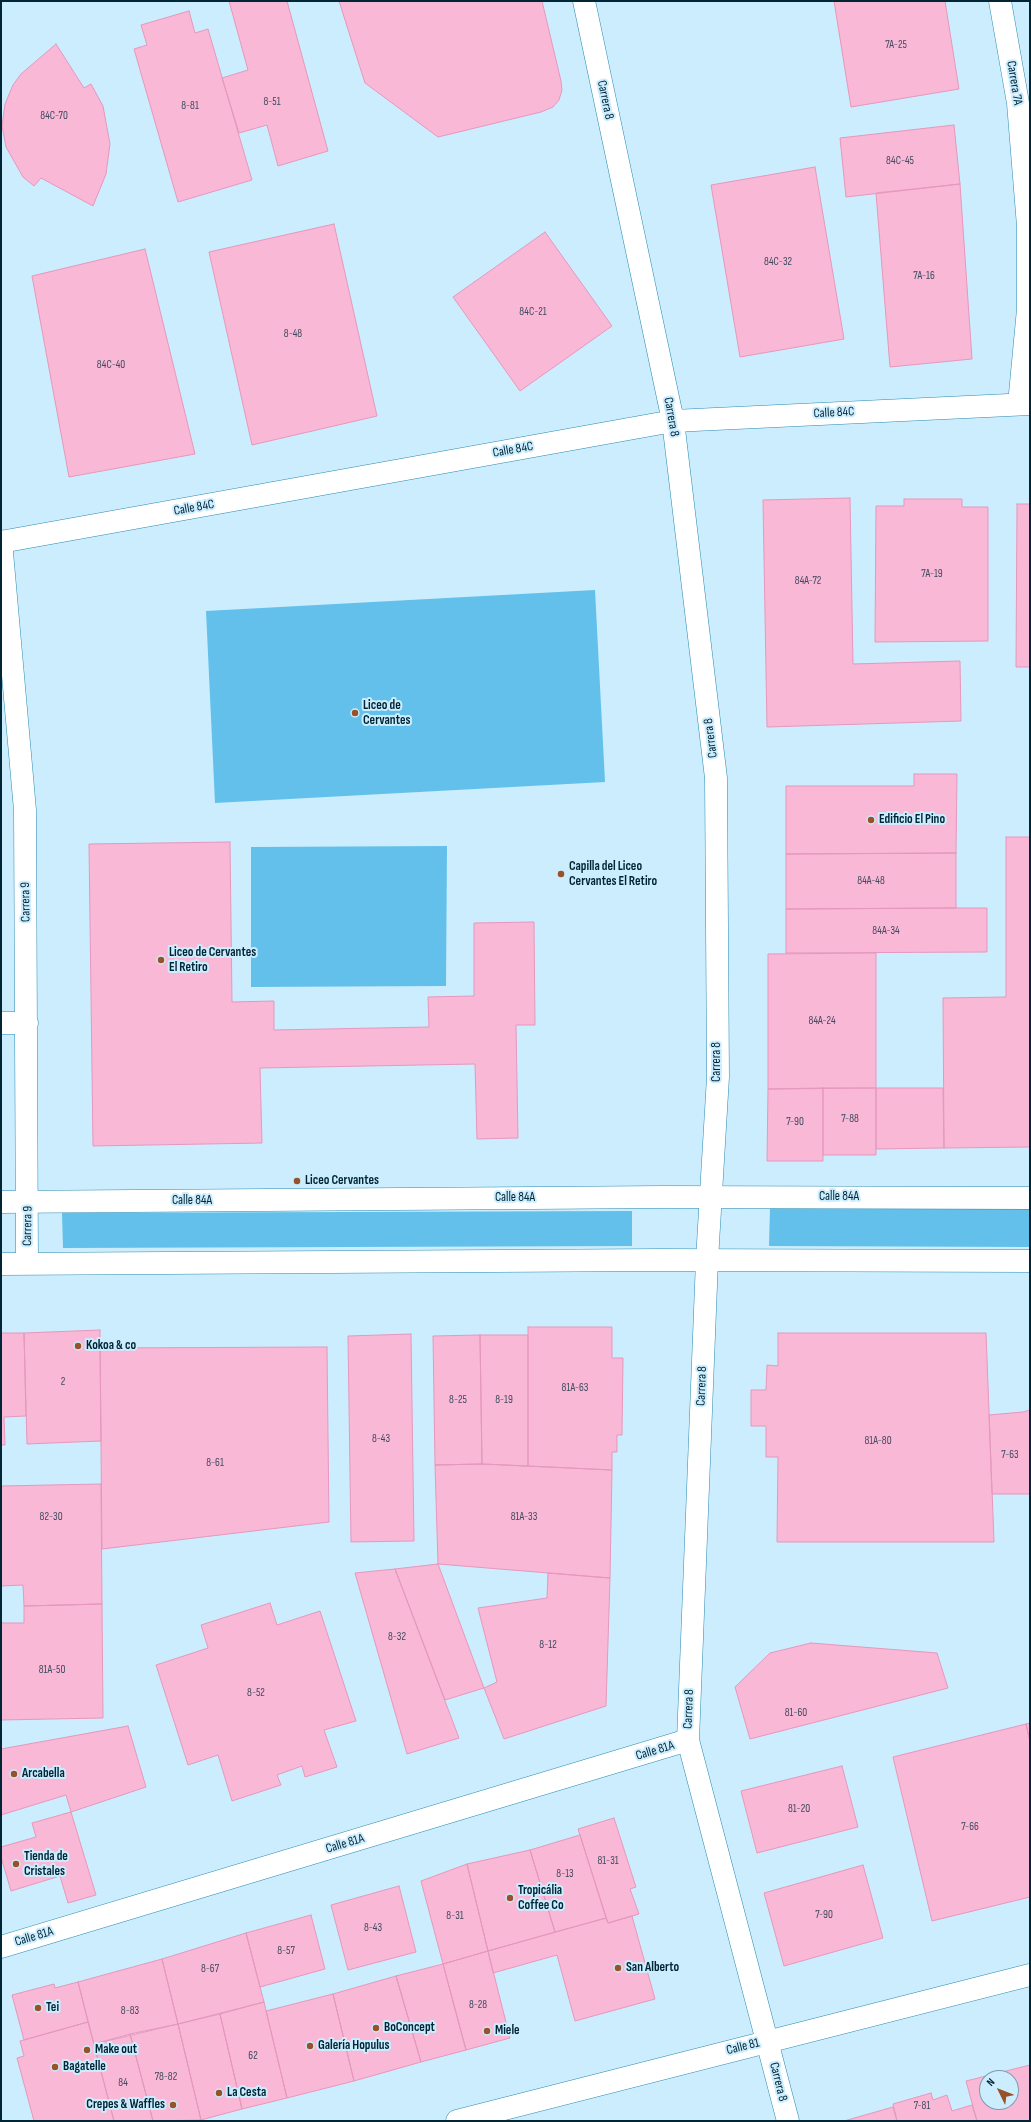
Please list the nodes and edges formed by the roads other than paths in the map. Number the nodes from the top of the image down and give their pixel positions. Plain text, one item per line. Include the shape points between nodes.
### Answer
1 (584, 1) edge
2 (1000, 1) edge
3 (1024, 404) edge
4 (673, 421) junction
5 (1, 542) edge
6 (27, 1023) junction
7 (1, 1024) edge
8 (711, 1197) junction
9 (1030, 1198) edge
10 (1, 1202) edge
11 (28, 1202) junction
12 (707, 1260) junction
13 (1030, 1261) edge
14 (27, 1263) junction
15 (1, 1264) edge
16 (688, 1740) junction
17 (1, 1947) edge
18 (1030, 1975) edge
19 (768, 2041) junction
20 (457, 2121) edge
21 (788, 2121) edge

1 - 4 street, Carrera 8
2 - 3 street, Carrera 7A via 1018,103 1028,226
3 - 4 street, Calle 84C
4 - 5 street, Calle 84C
4 - 8 street, Carrera 8 via 716,778 718,1078
5 - 6 street, Carrera 9 via 25,810
6 - 7 street
6 - 11 street, Carrera 9
8 - 9 street, Calle 84A
8 - 11 street, Calle 84A
8 - 12 street, Carrera 8
10 - 11 street, Calle 84A
11 - 14 street, Carrera 9
12 - 13 street
12 - 14 street
12 - 16 street, Carrera 8
14 - 15 street
16 - 17 street, Calle 81A
16 - 19 street, Carrera 8
18 - 19 street, Calle 81
19 - 20 street, Calle 81
19 - 21 street, Carrera 8

